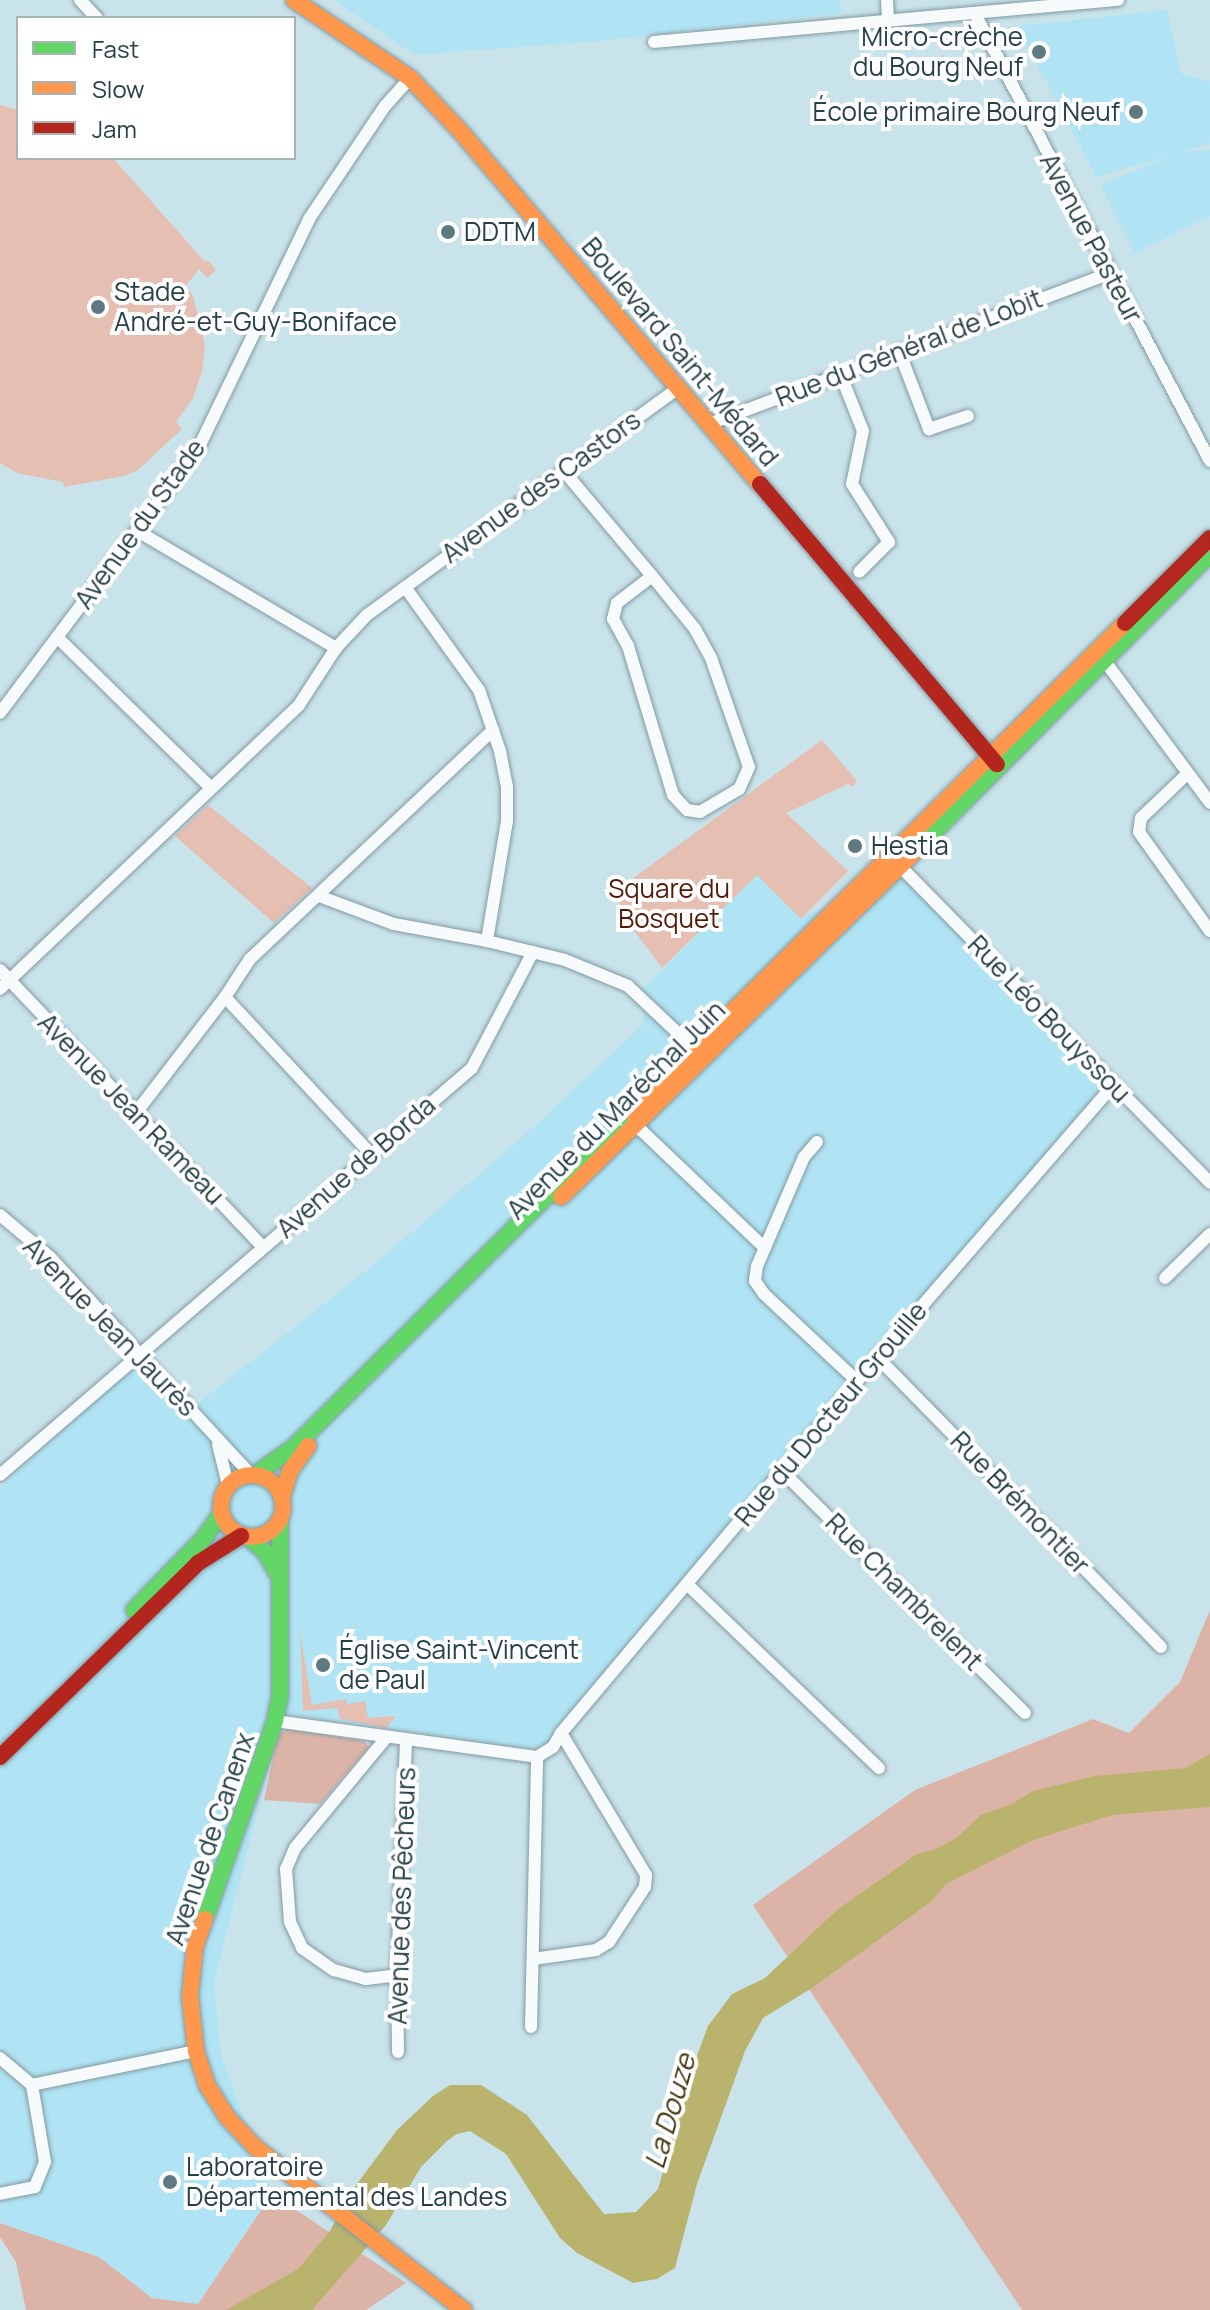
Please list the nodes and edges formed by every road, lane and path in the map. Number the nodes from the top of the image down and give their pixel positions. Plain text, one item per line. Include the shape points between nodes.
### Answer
1 (80, 0) edge
2 (294, 0) edge
3 (887, 0) edge
4 (1118, 0) edge
5 (980, 9) edge
6 (95, 16) edge
7 (888, 19) junction
8 (654, 42) dead end
9 (410, 78) junction
10 (1109, 274) junction
11 (899, 351) junction
12 (840, 373) junction
13 (678, 388) junction
14 (968, 416) dead end
15 (709, 424) junction
16 (1210, 461) edge
17 (563, 470) junction
18 (139, 532) junction
19 (1210, 538) edge
20 (1210, 554) edge
21 (859, 572) dead end
22 (652, 576) junction
23 (405, 587) junction
24 (57, 637) junction
25 (336, 648) junction
26 (1100, 655) junction
27 (0, 713) edge
28 (493, 730) junction
29 (995, 761) junction
30 (1186, 775) junction
31 (211, 788) junction
32 (1210, 803) edge
33 (894, 861) junction
34 (319, 896) junction
35 (1210, 931) edge
36 (487, 941) junction
37 (533, 952) junction
38 (3, 980) edge
39 (225, 997) junction
40 (700, 1053) junction
41 (1113, 1085) junction
42 (135, 1114) junction
43 (628, 1124) junction
44 (817, 1142) dead end
45 (371, 1154) junction
46 (1210, 1183) edge
47 (0, 1215) edge
48 (1210, 1234) edge
49 (263, 1247) junction
50 (765, 1248) junction
51 (1165, 1278) dead end
52 (140, 1352) junction
53 (879, 1359) junction
54 (857, 1381) junction
55 (217, 1441) junction
56 (782, 1471) junction
57 (1, 1473) edge
58 (255, 1475) junction
59 (228, 1485) junction
60 (282, 1497) junction
61 (221, 1514) junction
62 (280, 1520) junction
63 (245, 1536) junction
64 (278, 1574) junction
65 (687, 1584) junction
66 (1161, 1647) dead end
67 (1025, 1713) dead end
68 (275, 1721) junction
69 (561, 1733) junction
70 (386, 1738) junction
71 (406, 1740) junction
72 (0, 1742) edge
73 (0, 1757) edge
74 (537, 1757) junction
75 (879, 1768) dead end
76 (533, 1959) junction
77 (397, 1975) junction
78 (531, 2027) dead end
79 (196, 2051) junction
80 (398, 2052) dead end
81 (0, 2058) edge
82 (32, 2085) junction
83 (0, 2194) edge
84 (464, 2310) edge

1 - 6 street
2 - 9 main road, Boulevard Saint-Médard
3 - 7 street
4 - 5 street
5 - 7 street
5 - 10 street, Avenue Pasteur
7 - 8 street
9 - 13 main road, Boulevard Saint-Médard
9 - 18 street, Avenue du Stade via 385,106 309,219 198,449
10 - 11 street, Rue du Général de Lobit
10 - 16 street, Avenue Pasteur
11 - 12 street, Rue du Général de Lobit
11 - 14 street via 929,429
12 - 15 street, Rue du Général de Lobit
12 - 21 street via 863,431 852,484 889,542
13 - 15 main road, Boulevard Saint-Médard
13 - 17 street, Avenue des Castors
15 - 29 main road, Boulevard Saint-Médard
17 - 22 street
17 - 23 street, Avenue des Castors
18 - 24 street, Avenue du Stade
18 - 25 street
19 - 26 main road
20 - 26 main road
22 - 22 street via 617,603 613,619 628,646 673,795 687,810 700,812 739,789 748,776 748,758 711,658
23 - 25 street, Avenue des Castors via 367,615
23 - 28 street via 479,690
24 - 27 street, Avenue du Stade
24 - 31 street
25 - 31 street, Avenue des Castors via 299,705
26 - 29 main road, Avenue du Maréchal Juin
26 - 30 street
28 - 34 street
28 - 36 street via 507,787 507,821
29 - 33 main road, Avenue du Maréchal Juin
30 - 32 street
30 - 35 street via 1141,818 1139,832
31 - 38 street, Avenue des Castors
33 - 40 main road, Avenue du Maréchal Juin
33 - 41 street, Rue Léo Bouyssou
34 - 36 street via 394,924
34 - 39 street via 250,959
36 - 37 street
37 - 40 street via 628,986
37 - 45 street, Avenue de Borda via 472,1068
38 - 42 street, Avenue Jean Rameau
39 - 42 street
39 - 45 street
40 - 43 main road, Avenue du Maréchal Juin
41 - 46 street, Rue Léo Bouyssou
41 - 53 street, Rue du Docteur Grouille
42 - 49 street, Avenue Jean Rameau
43 - 50 street via 642,1131
43 - 58 main road, Avenue du Maréchal Juin via 293,1448
43 - 60 main road, Avenue du Maréchal Juin via 299,1456
44 - 50 street via 804,1157
45 - 49 street, Avenue de Borda
47 - 52 street, Avenue Jean Jaurès via 50,1257
48 - 51 street
49 - 52 street, Avenue de Borda
50 - 54 street via 755,1281
52 - 55 street, Avenue Jean Jaurès
52 - 57 street, Avenue de Borda
53 - 54 street, Rue du Docteur Grouille
53 - 66 street, Rue Brémontier
54 - 56 street, Rue du Docteur Grouille
55 - 58 street, Avenue Jean Jaurès
55 - 59 street, Avenue Jean Jaurès
56 - 65 street, Rue du Docteur Grouille
56 - 67 street, Rue Chambrelent
58 - 59 main road
58 - 60 main road via 273,1483
59 - 61 main road
60 - 62 main road
61 - 63 main road via 228,1527
61 - 72 main road via 167,1578
62 - 63 main road via 263,1535
62 - 64 main road, Avenue de Canenx
63 - 64 main road via 265,1552
63 - 73 main road via 198,1563
64 - 68 main road, Avenue de Canenx via 283,1637
65 - 69 street, Rue du Docteur Grouille
65 - 75 street
68 - 70 street
68 - 79 main road, Avenue de Canenx via 195,1946 190,1996
69 - 74 street, Rue du Docteur Grouille via 553,1747
69 - 76 street via 646,1875 645,1887 609,1942 596,1950
70 - 71 street
70 - 77 street via 295,1848 286,1869 292,1930 311,1957 366,1979
71 - 74 street
71 - 77 street, Avenue des Pêcheurs
74 - 76 street
76 - 78 street
77 - 80 street, Avenue des Pêcheurs
79 - 82 street
79 - 84 main road, Avenue de Canenx via 207,2085 255,2147
81 - 82 street
82 - 83 street via 45,2162 35,2187

